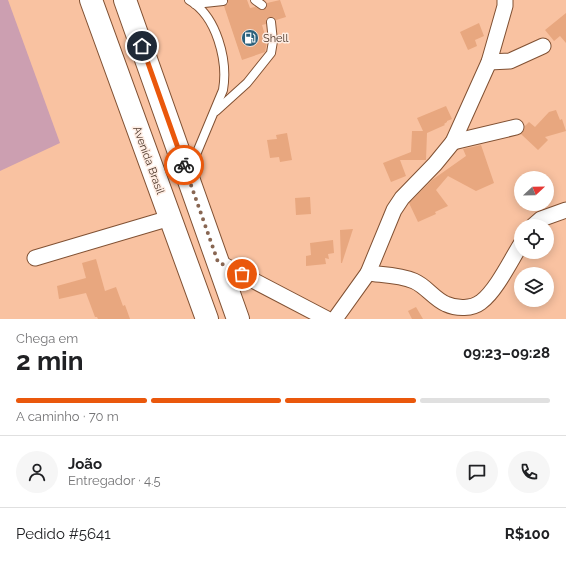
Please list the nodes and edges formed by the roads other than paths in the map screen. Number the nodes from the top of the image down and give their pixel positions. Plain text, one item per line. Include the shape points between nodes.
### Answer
1 (91, 0) edge
2 (125, 0) edge
3 (504, 0) edge
4 (222, 1) dead end
5 (192, 2) edge
6 (271, 22) dead end
7 (543, 46) dead end
8 (490, 62) junction
9 (214, 113) junction
10 (516, 127) dead end
11 (453, 142) junction
12 (187, 176) junction
13 (566, 210) edge
14 (170, 218) junction
15 (544, 219) edge
16 (514, 256) edge
17 (35, 258) dead end
18 (218, 262) junction
19 (368, 273) junction
20 (207, 319) edge
21 (238, 319) edge
22 (327, 319) edge
23 (335, 319) edge

1 - 14 highway, Avenida Brasil
2 - 12 highway
3 - 8 street
4 - 5 lane
5 - 9 lane via 210,19 225,65 223,90
6 - 9 lane via 271,53 247,83
7 - 8 street via 510,61
8 - 11 street
9 - 12 lane
10 - 11 street
11 - 19 street via 394,210
12 - 18 highway
13 - 15 street
14 - 17 street
14 - 20 highway, Avenida Brasil
16 - 19 street via 494,289 482,302 464,308 445,304 413,281
18 - 21 highway
18 - 22 street
19 - 23 street

